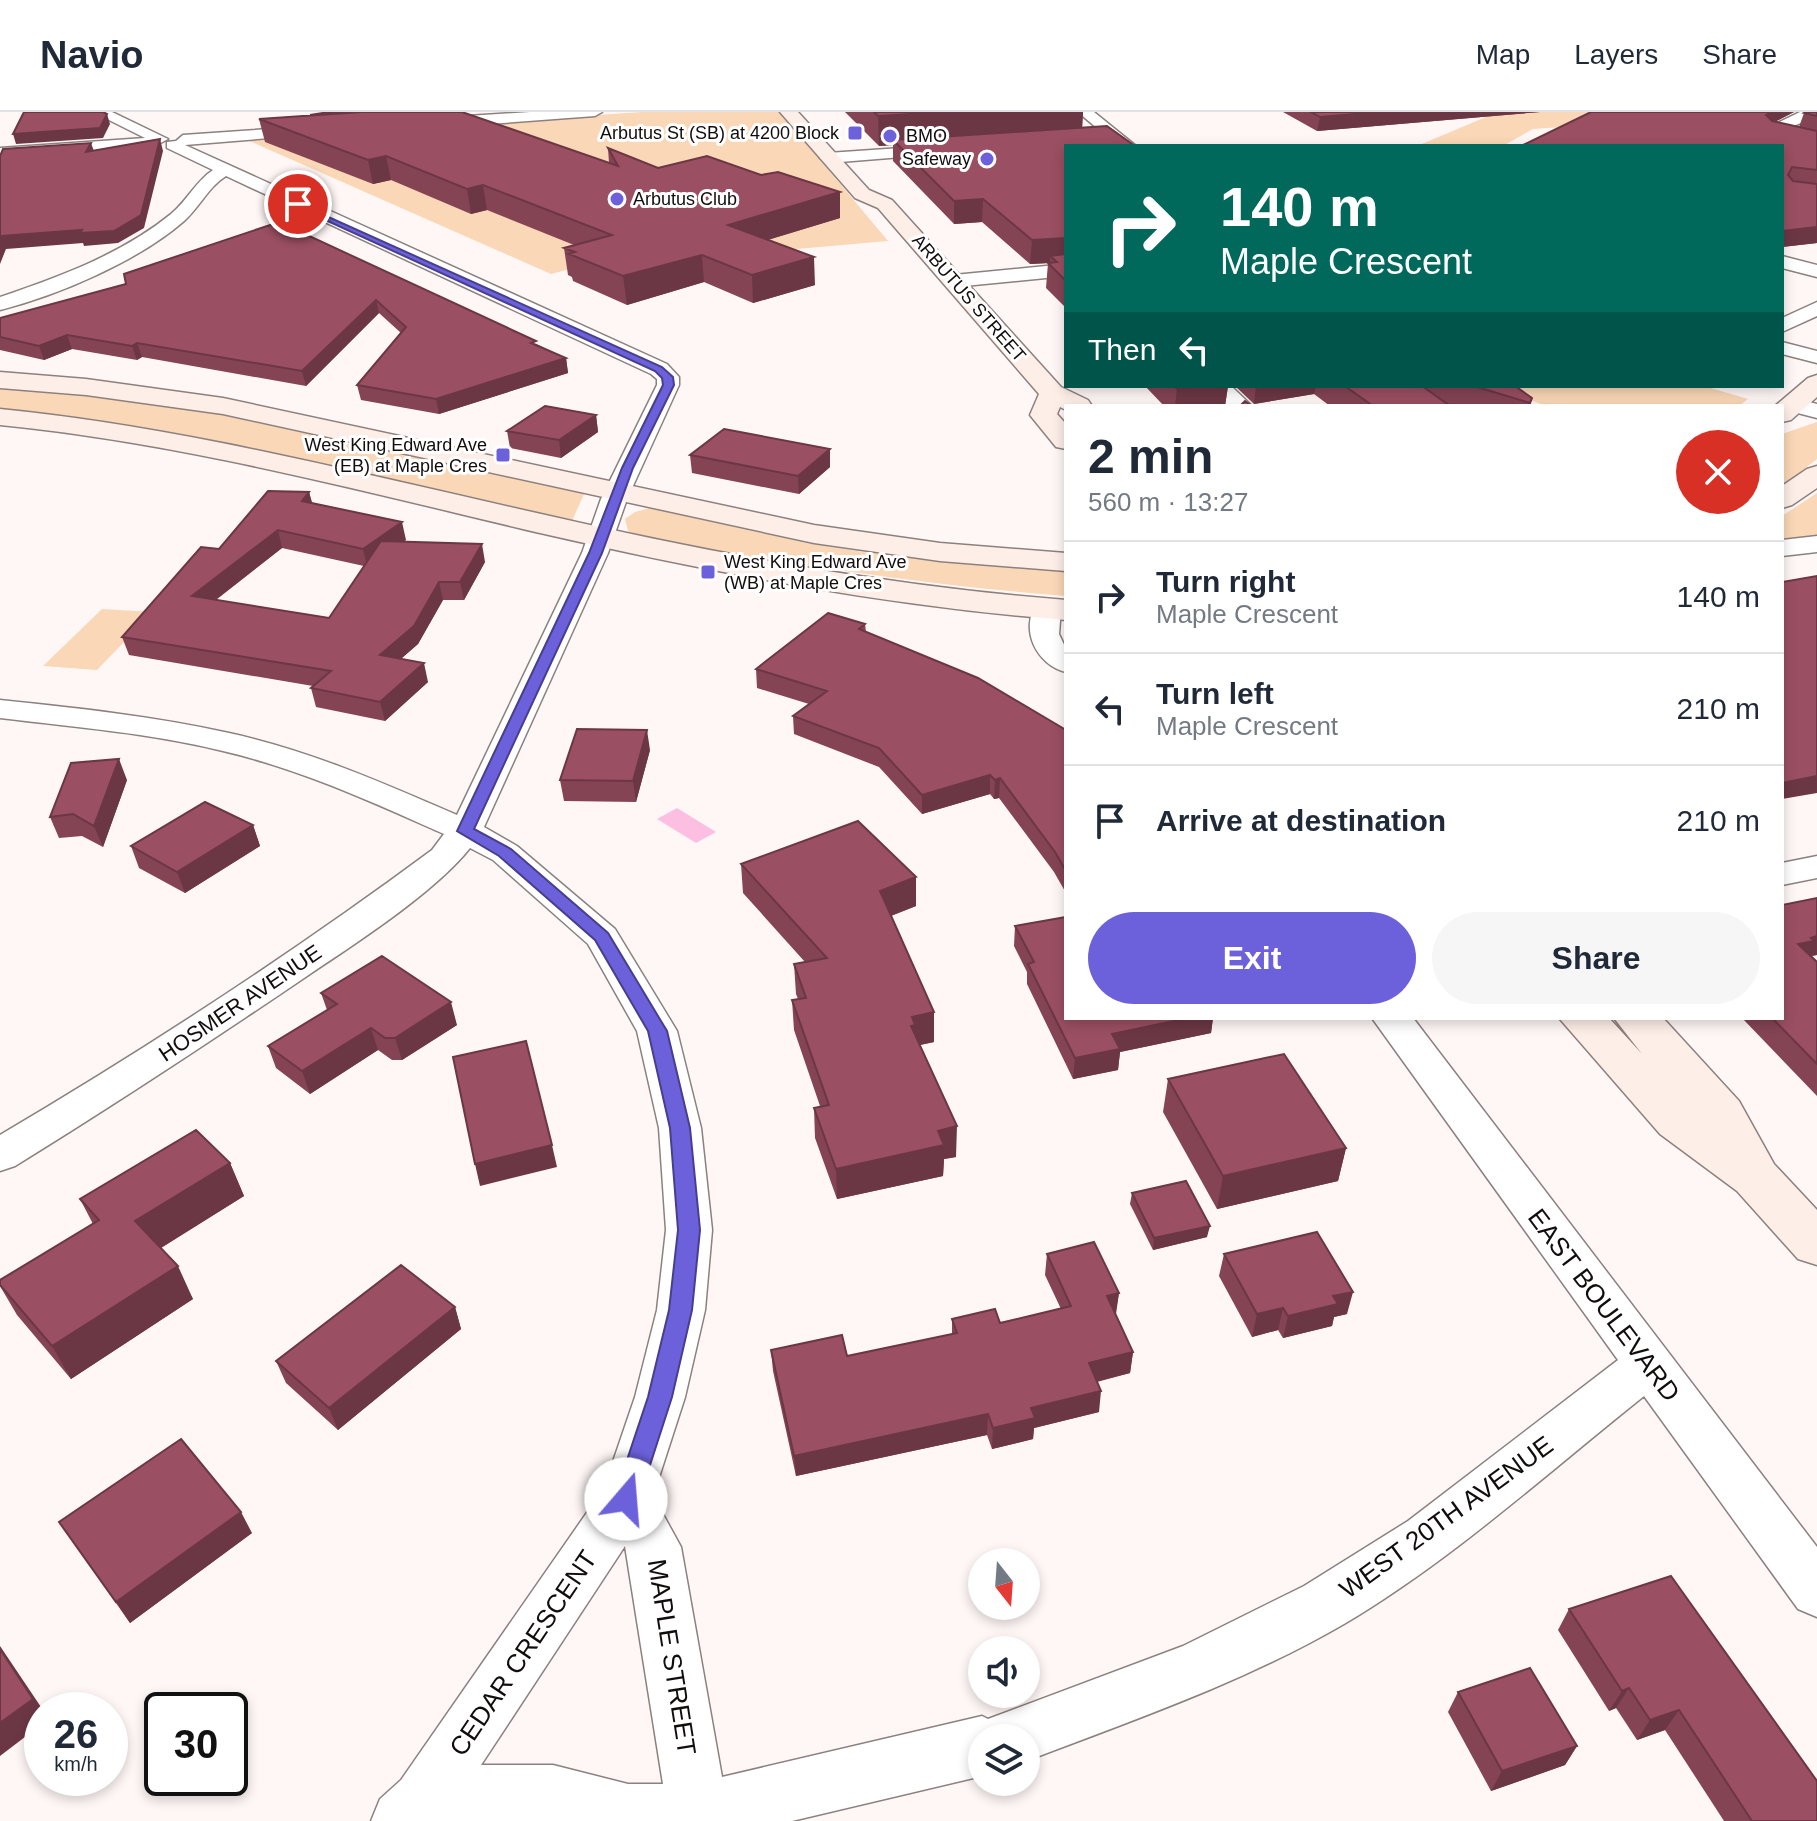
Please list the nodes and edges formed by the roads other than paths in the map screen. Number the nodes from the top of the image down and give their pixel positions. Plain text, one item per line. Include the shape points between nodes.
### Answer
1 (100, 112) edge
2 (595, 112) edge
3 (789, 112) edge
4 (1085, 112) edge
5 (1813, 112) edge
6 (533, 114) edge
7 (414, 124) edge
8 (1773, 129) junction
9 (336, 130) edge
10 (1755, 138) edge
11 (1817, 138) edge
12 (1091, 139) edge
13 (842, 140) dead end
14 (167, 142) junction
15 (1122, 142) edge
16 (955, 150) edge
17 (0, 153) edge
18 (857, 156) junction
19 (828, 158) junction
20 (226, 170) junction
21 (885, 204) junction
22 (1784, 263) edge
23 (1064, 270) edge
24 (1817, 271) edge
25 (954, 281) junction
26 (0, 304) edge
27 (1817, 308) edge
28 (1784, 325) edge
29 (1784, 349) edge
30 (1817, 357) edge
31 (0, 380) edge
32 (1817, 383) edge
33 (1220, 388) edge
34 (1052, 393) junction
35 (1075, 404) edge
36 (1239, 404) edge
37 (1798, 410) edge
38 (0, 417) edge
39 (1064, 439) edge
40 (1817, 475) edge
41 (619, 490) junction
42 (1784, 498) edge
43 (602, 537) junction
44 (1817, 544) edge
45 (1784, 548) edge
46 (1064, 562) edge
47 (1056, 609) edge
48 (1064, 662) edge
49 (0, 709) edge
50 (465, 831) junction
51 (1817, 867) edge
52 (1784, 874) edge
53 (1393, 1020) edge
54 (1584, 1020) edge
55 (1639, 1020) edge
56 (0, 1155) edge
57 (1755, 1177) junction
58 (1817, 1244) edge
59 (1648, 1364) junction
60 (626, 1499) junction
61 (1817, 1591) edge
62 (1040, 1727) edge
63 (968, 1750) edge
64 (412, 1811) edge
65 (698, 1817) edge

1 - 14 street
2 - 6 street
3 - 19 main road, ARBUTUS STREET
4 - 15 street
5 - 8 street
6 - 7 street
8 - 10 street
8 - 11 street
9 - 14 street
12 - 15 street
13 - 18 main road
14 - 17 street
14 - 20 street
16 - 18 street
18 - 19 street
18 - 21 main road via 890,190
19 - 21 main road, ARBUTUS STREET via 862,194
20 - 26 street via 213,176 190,207 117,257
20 - 41 street, HOSMER AVENUE via 659,369 668,385
21 - 25 main road, ARBUTUS STREET
22 - 24 street
23 - 25 street
25 - 34 main road, ARBUTUS STREET
27 - 28 street
29 - 30 street
31 - 41 main road via 223,406
32 - 37 main road
33 - 36 street
34 - 35 main road, ARBUTUS STREET
34 - 39 main road via 1043,415
38 - 43 main road via 164,437
40 - 42 main road
41 - 43 street, HOSMER AVENUE
41 - 46 main road via 887,546
43 - 47 main road via 830,583
43 - 50 street, HOSMER AVENUE
44 - 45 street
47 - 48 street via 1045,647
49 - 50 street, CEDAR CRESCENT via 228,742 337,775
50 - 56 street, HOSMER AVENUE via 444,857 343,934 118,1084
50 - 60 street, CEDAR CRESCENT via 505,853 602,937 657,1031 680,1128 689,1230 681,1310 660,1397
51 - 52 street
53 - 59 street, EAST BOULEVARD
54 - 57 main road via 1677,1121
55 - 57 main road via 1722,1113
57 - 58 main road
59 - 61 street, EAST BOULEVARD
59 - 62 street, WEST 20TH AVENUE via 1427,1538 1324,1605 1196,1669
60 - 64 street, CEDAR CRESCENT
60 - 65 street, MAPLE STREET via 654,1547
63 - 65 street
64 - 65 street, CEDAR CRESCENT via 488,1795 553,1795 628,1815

